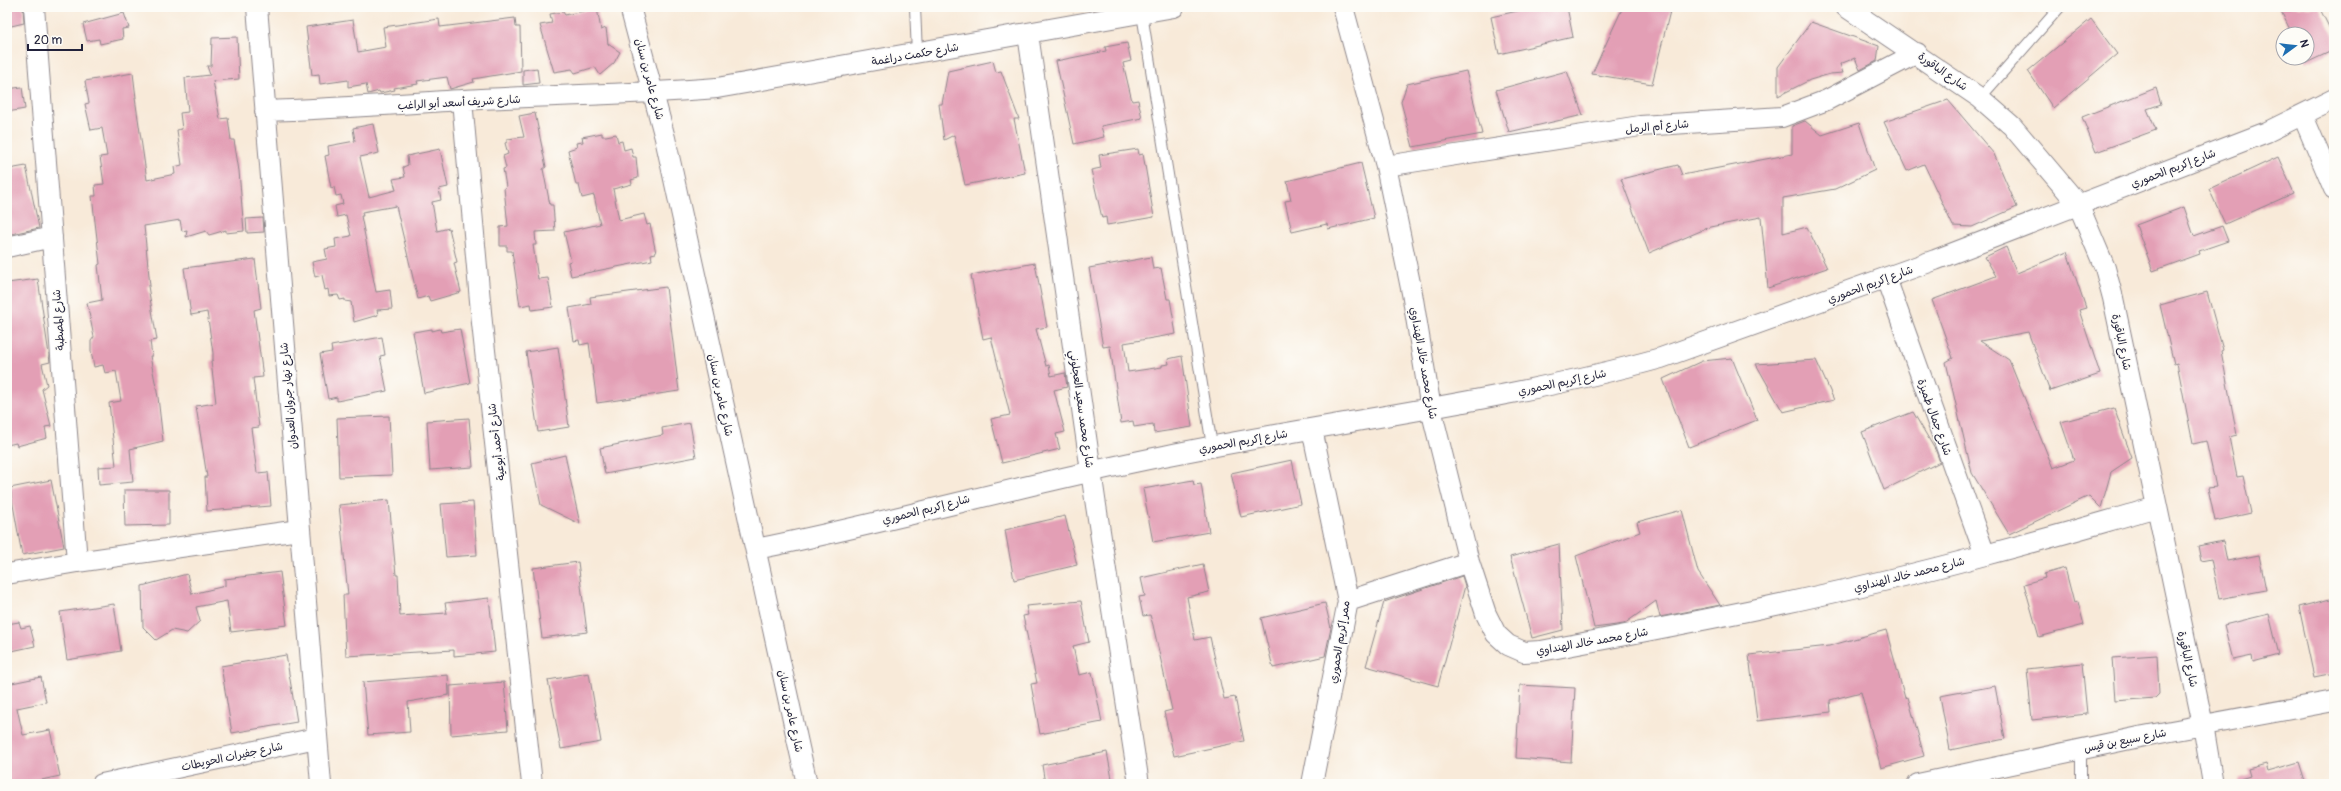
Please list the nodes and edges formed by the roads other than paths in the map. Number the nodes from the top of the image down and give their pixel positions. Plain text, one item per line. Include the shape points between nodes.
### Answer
1 (34, 7) edge
2 (257, 7) edge
3 (630, 7) edge
4 (915, 7) edge
5 (1174, 7) edge
6 (1342, 7) edge
7 (1846, 7) edge
8 (2060, 7) edge
9 (1120, 12) edge
10 (1142, 14) junction
11 (1028, 34) junction
12 (917, 54) junction
13 (1918, 54) junction
14 (654, 93) junction
15 (1980, 98) junction
16 (462, 100) junction
17 (2334, 100) edge
18 (265, 111) junction
19 (2303, 116) junction
20 (1386, 166) junction
21 (2334, 189) edge
22 (2078, 204) junction
23 (52, 237) junction
24 (7, 247) edge
25 (1886, 278) junction
26 (1431, 409) junction
27 (1312, 429) junction
28 (1212, 446) junction
29 (1091, 472) junction
30 (2157, 507) junction
31 (299, 530) junction
32 (756, 549) junction
33 (1985, 555) junction
34 (77, 562) junction
35 (1469, 562) junction
36 (7, 574) edge
37 (1348, 601) junction
38 (2334, 701) edge
39 (2203, 725) junction
40 (316, 738) junction
41 (2081, 749) junction
42 (141, 780) edge
43 (102, 784) edge
44 (321, 784) edge
45 (532, 784) edge
46 (807, 784) edge
47 (1139, 784) edge
48 (1312, 784) edge
49 (1918, 784) edge
50 (2081, 784) edge
51 (2214, 784) edge

1 - 23 street, شارع المصطبة
2 - 18 street, شارع نهار جروان العدوان
3 - 14 street, شارع عامر بن سنان
4 - 12 lane
5 - 10 street, شارع حكمت دراغمة
6 - 20 street, شارع محمد خالد الهنداوي
7 - 13 street, شارع الباقورة
8 - 15 lane
9 - 10 street, شارع حكمت دراغمة
9 - 11 street, شارع حكمت دراغمة
10 - 28 lane
11 - 12 street, شارع حكمت دراغمة
11 - 29 street, شارع محمد سعيد العجلوني
12 - 14 street, شارع حكمت دراغمة via 716,88
13 - 15 street, شارع الباقورة
13 - 20 street, شارع أم الرمل via 1827,100 1782,117 1640,126
14 - 16 street, شارع شريف أسعد أبو الراغب
14 - 32 street, شارع عامر بن سنان
15 - 22 street, شارع الباقورة via 2012,126
16 - 18 street, شارع شريف أسعد أبو الراغب via 356,108
16 - 45 street, شارع أحمد أبوعية via 482,323
17 - 19 street, شارع إكريم الحموري
18 - 31 street, شارع نهار جروان العدوان
19 - 21 street
19 - 22 street, شارع إكريم الحموري
20 - 26 street, شارع محمد خالد الهنداوي via 1412,293
22 - 25 street, شارع إكريم الحموري
22 - 30 street, شارع الباقورة via 2106,268
23 - 24 street
23 - 34 street, شارع المصطبة
25 - 26 street, شارع إكريم الحموري via 1661,358 1618,370
25 - 33 street, شارع جمال طميزة
26 - 27 street, شارع إكريم الحموري
26 - 35 street, شارع محمد خالد الهنداوي
27 - 28 street, شارع إكريم الحموري
27 - 37 street, ممر إكريم الحموري
28 - 29 street, شارع إكريم الحموري
29 - 32 street, شارع إكريم الحموري
29 - 47 street, شارع محمد سعيد العجلوني
30 - 33 street, شارع محمد خالد الهنداوي
30 - 39 street, شارع الباقورة
31 - 34 street
31 - 40 street, شارع نهار جروان العدوان
32 - 46 street, شارع عامر بن سنان
33 - 35 street, شارع محمد خالد الهنداوي via 1715,618 1541,652 1524,652 1508,645 1496,634 1486,614
34 - 36 street
35 - 37 street
37 - 48 street, ممر إكريم الحموري
38 - 39 street, شارع سبيع بن قيس
39 - 41 street, شارع سبيع بن قيس
39 - 51 street, شارع الباقورة
40 - 42 street, شارع جفيرات الحويطات
40 - 44 street, شارع نهار جروان العدوان
41 - 49 street, شارع سبيع بن قيس
41 - 50 lane
42 - 43 street, شارع جفيرات الحويطات

